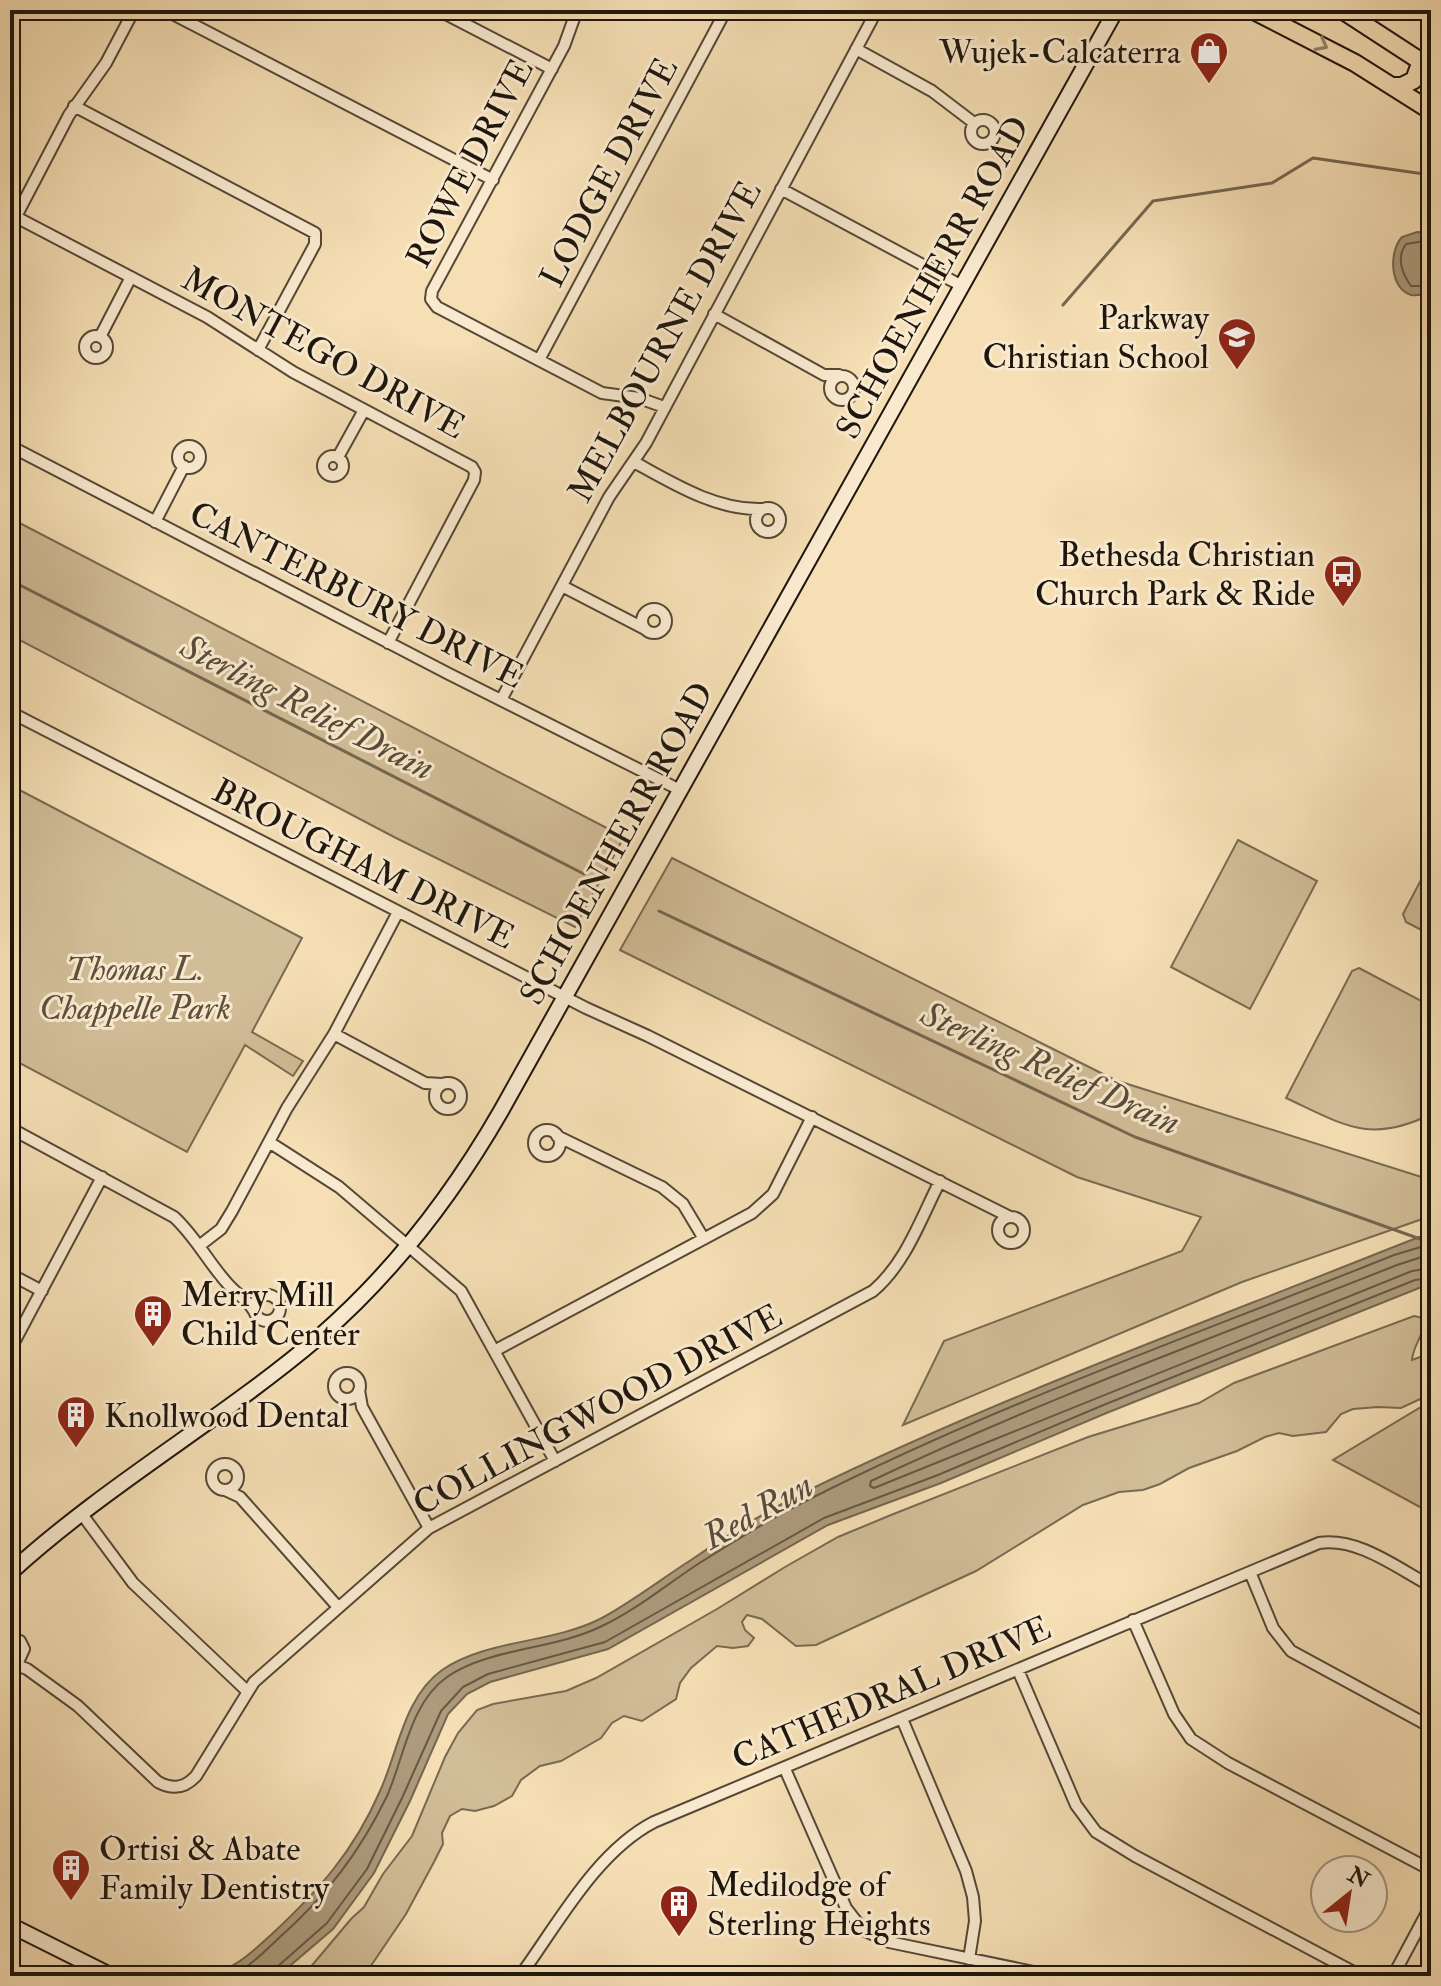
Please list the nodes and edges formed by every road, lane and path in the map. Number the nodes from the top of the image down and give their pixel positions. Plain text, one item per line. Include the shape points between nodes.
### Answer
1 (134, 10) edge
2 (165, 10) edge
3 (438, 10) edge
4 (577, 10) edge
5 (877, 10) edge
6 (1116, 10) edge
7 (1252, 10) edge
8 (1342, 10) edge
9 (1424, 10) edge
10 (721, 12) edge
11 (1431, 18) edge
12 (856, 49) junction
13 (1426, 65) edge
14 (552, 69) junction
15 (1394, 86) junction
16 (74, 106) junction
17 (1431, 111) edge
18 (974, 123) dead end
19 (493, 180) junction
20 (781, 189) junction
21 (16, 217) junction
22 (10, 228) edge
23 (131, 277) junction
24 (962, 286) junction
25 (714, 314) junction
26 (100, 337) dead end
27 (258, 350) junction
28 (539, 360) junction
29 (824, 375) junction
30 (839, 375) junction
31 (829, 388) junction
32 (664, 407) junction
33 (364, 410) junction
34 (10, 446) edge
35 (338, 457) dead end
36 (634, 462) junction
37 (184, 466) dead end
38 (763, 509) junction
39 (748, 510) junction
40 (155, 522) junction
41 (756, 522) junction
42 (562, 586) junction
43 (644, 614) junction
44 (630, 622) junction
45 (645, 629) junction
46 (388, 643) junction
47 (501, 700) junction
48 (11, 714) edge
49 (680, 790) junction
50 (398, 912) junction
51 (565, 996) junction
52 (334, 1034) junction
53 (425, 1083) junction
54 (442, 1084) junction
55 (435, 1097) junction
56 (812, 1117) junction
57 (10, 1128) edge
58 (557, 1136) junction
59 (269, 1142) junction
60 (572, 1144) junction
61 (557, 1152) junction
62 (102, 1177) junction
63 (940, 1181) junction
64 (994, 1210) junction
65 (1010, 1217) junction
66 (998, 1227) junction
67 (704, 1239) junction
68 (199, 1246) junction
69 (409, 1246) junction
70 (10, 1274) edge
71 (42, 1291) junction
72 (244, 1298) junction
73 (257, 1299) junction
74 (254, 1311) junction
75 (10, 1350) edge
76 (496, 1350) junction
77 (359, 1390) junction
78 (347, 1399) junction
79 (362, 1407) junction
80 (555, 1461) junction
81 (238, 1481) junction
82 (225, 1490) junction
83 (240, 1497) junction
84 (81, 1513) junction
85 (429, 1528) junction
86 (1250, 1572) junction
87 (10, 1573) edge
88 (1431, 1586) edge
89 (338, 1607) junction
90 (1133, 1620) junction
91 (10, 1637) edge
92 (23, 1653) junction
93 (11, 1663) edge
94 (27, 1669) junction
95 (1018, 1670) junction
96 (247, 1691) junction
97 (902, 1719) junction
98 (1431, 1727) edge
99 (785, 1769) junction
100 (1431, 1870) edge
101 (1431, 1905) edge
102 (10, 1925) edge
103 (969, 1959) junction
104 (112, 1976) edge
105 (520, 1976) edge
106 (1053, 1976) edge
107 (1361, 1976) edge
108 (1393, 1976) edge

1 - 16 street via 106,63
2 - 19 street
3 - 14 street
4 - 14 street, ROWE DRIVE
5 - 12 street, MELBOURNE DRIVE
6 - 24 main road, SCHOENHERR ROAD
7 -> 15 main road
8 - 13 main road
9 - 11 street
10 - 28 street, LODGE DRIVE
12 - 18 street via 932,91
12 - 20 street, MELBOURNE DRIVE
13 - 15 main road via 1414,80
14 - 19 street, ROWE DRIVE
15 - 17 main road
16 - 21 street
16 - 27 street via 311,228 315,244
19 - 28 street, ROWE DRIVE via 431,299 437,307
20 - 24 street
20 - 25 street, MELBOURNE DRIVE
21 - 22 street
21 - 23 street, MONTEGO DRIVE
23 - 26 street
23 - 27 street, MONTEGO DRIVE
24 - 49 main road, SCHOENHERR ROAD
25 - 29 street
25 - 32 street, MELBOURNE DRIVE
27 - 33 street, MONTEGO DRIVE
28 - 32 street via 602,393
29 - 30 street
29 - 31 street
30 - 31 street
30 - 31 street via 851,379 851,395 840,400
32 - 36 street, MELBOURNE DRIVE
33 - 35 street
33 - 46 street, MONTEGO DRIVE via 470,465 476,474
34 - 40 street, CANTERBURY DRIVE
36 - 39 street via 698,495
36 - 42 street, MELBOURNE DRIVE
37 - 40 street
38 - 39 street
38 - 41 street
38 - 41 street via 777,512 779,526 766,533
39 - 41 street
40 - 46 street, CANTERBURY DRIVE
42 - 44 street
42 - 47 street, MELBOURNE DRIVE
43 - 44 street
43 - 45 street
43 - 45 street via 658,609 667,620 661,631
44 - 45 street
46 - 47 street, CANTERBURY DRIVE
47 - 49 street, CANTERBURY DRIVE
48 - 50 street, BROUGHAM DRIVE
49 - 51 main road, SCHOENHERR ROAD
50 - 51 street, BROUGHAM DRIVE
50 - 52 street
51 - 56 street, BROUGHAM DRIVE
51 - 69 main road, SCHOENHERR ROAD via 483,1143
52 - 53 street
52 - 59 street
53 - 54 street
53 - 55 street
54 - 55 street
54 - 55 street via 455,1085 460,1101 446,1109
56 - 63 street, BROUGHAM DRIVE
56 - 67 street via 773,1194 752,1213
57 - 62 street
58 - 60 street
58 - 61 street
58 - 61 street via 543,1131 533,1144 540,1155
59 - 68 street via 221,1229
59 - 69 street via 339,1187
60 - 61 street
60 - 67 street via 669,1192 683,1204
62 - 68 street via 174,1217
62 - 71 street
63 - 64 street, BROUGHAM DRIVE
63 - 80 street, COLLINGWOOD DRIVE via 900,1260 873,1291
64 - 65 street, BROUGHAM DRIVE
64 - 66 street
65 - 66 street
65 - 66 street via 1023,1227 1020,1240 1004,1241
67 - 76 street
68 - 72 street
69 - 76 street via 461,1291
69 - 84 main road, SCHOENHERR ROAD via 318,1338
70 - 71 street
71 - 75 street
72 - 73 street
72 - 74 street
73 - 74 street
73 - 74 street via 273,1296 280,1310 268,1322
76 - 80 street
77 - 78 street
77 - 78 street via 354,1375 338,1376 334,1388
77 - 79 street
78 - 79 street
79 - 85 street
80 - 85 street, COLLINGWOOD DRIVE
81 - 82 street
81 - 82 street via 233,1466 217,1467 212,1479
81 - 83 street
82 - 83 street
83 - 89 street
84 - 87 main road, SCHOENHERR ROAD
84 - 96 street via 133,1583
85 - 89 street, COLLINGWOOD DRIVE
86 - 88 street, CATHEDRAL DRIVE via 1319,1543 1342,1542
86 - 90 street, CATHEDRAL DRIVE
86 - 98 street via 1273,1628 1291,1651
89 - 96 street, COLLINGWOOD DRIVE
90 - 95 street, CATHEDRAL DRIVE
90 - 100 street via 1174,1714 1191,1739
91 - 92 street via 20,1641
92 - 93 street
92 - 94 street
93 - 94 street
94 - 96 street, COLLINGWOOD DRIVE via 78,1706 158,1782 175,1788 196,1776
95 - 97 street, CATHEDRAL DRIVE
95 - 107 street via 1076,1805 1096,1832
97 - 99 street, CATHEDRAL DRIVE
97 - 103 street via 966,1871 975,1921
99 - 103 street via 853,1920 889,1942
99 - 105 street, CATHEDRAL DRIVE via 627,1838
101 - 108 street
102 - 104 main road
103 - 106 street

